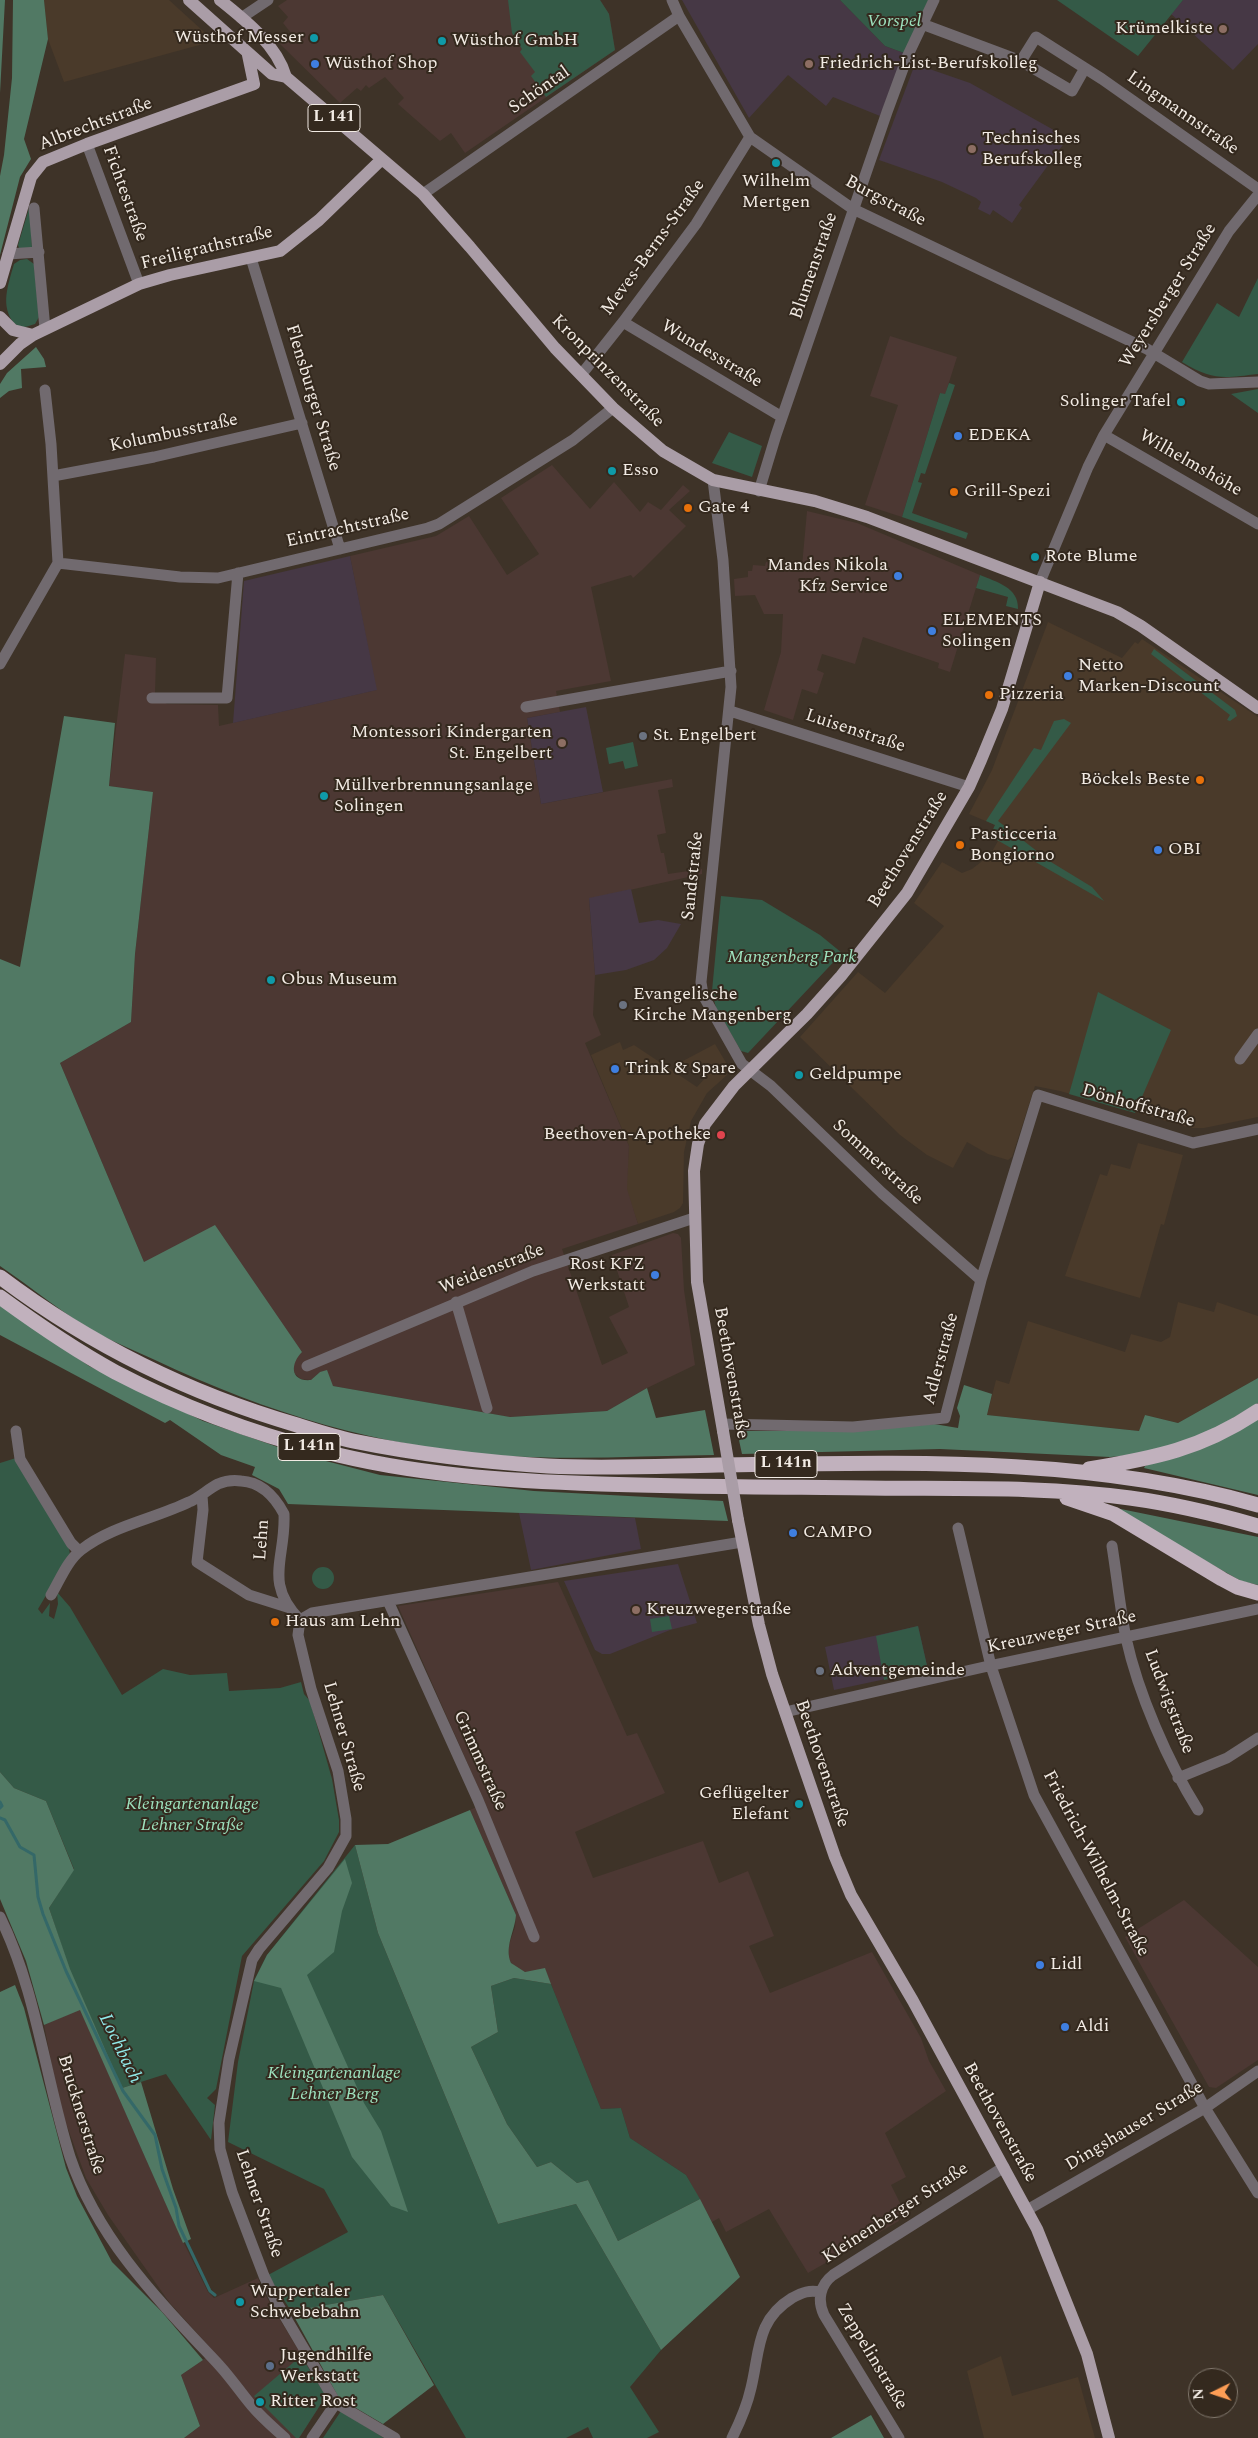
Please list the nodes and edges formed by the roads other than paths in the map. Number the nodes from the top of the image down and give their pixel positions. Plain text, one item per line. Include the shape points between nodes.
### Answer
1 (189, 0) edge
2 (220, 0) edge
3 (268, 0) edge
4 (672, 0) edge
5 (934, 0) edge
6 (679, 16) junction
7 (241, 18) junction
8 (922, 24) junction
9 (226, 33) junction
10 (248, 55) junction
11 (1021, 61) junction
12 (1085, 68) junction
13 (286, 77) junction
14 (254, 84) junction
15 (750, 137) junction
16 (88, 144) junction
17 (382, 160) junction
18 (1258, 189) edge
19 (422, 194) junction
20 (1258, 195) edge
21 (34, 208) dead end
22 (853, 209) junction
23 (39, 252) junction
24 (8, 254) junction
25 (252, 258) junction
26 (0, 284) edge
27 (139, 284) junction
28 (0, 317) edge
29 (623, 322) junction
30 (45, 329) junction
31 (32, 335) junction
32 (1154, 353) junction
33 (0, 364) edge
34 (581, 375) junction
35 (1258, 382) edge
36 (45, 390) dead end
37 (613, 408) junction
38 (782, 417) junction
39 (302, 423) junction
40 (1104, 435) junction
41 (53, 476) junction
42 (713, 480) junction
43 (760, 491) junction
44 (1258, 524) edge
45 (340, 549) junction
46 (58, 563) junction
47 (238, 574) junction
48 (1040, 582) junction
49 (0, 664) edge
50 (731, 671) junction
51 (152, 698) dead end
52 (526, 707) dead end
53 (1258, 708) edge
54 (730, 711) junction
55 (969, 787) junction
56 (1258, 1034) edge
57 (1240, 1059) dead end
58 (746, 1067) junction
59 (1038, 1095) joint
60 (1258, 1129) edge
61 (694, 1218) junction
62 (0, 1277) edge
63 (981, 1280) junction
64 (0, 1297) edge
65 (456, 1302) junction
66 (307, 1366) dead end
67 (487, 1408) dead end
68 (1258, 1411) edge
69 (722, 1428) junction
70 (16, 1431) dead end
71 (1074, 1471) junction
72 (1051, 1492) junction
73 (202, 1495) junction
74 (1258, 1505) edge
75 (1258, 1526) edge
76 (958, 1528) dead end
77 (742, 1542) junction
78 (1112, 1546) dead end
79 (79, 1551) junction
80 (1258, 1593) edge
81 (51, 1595) dead end
82 (388, 1601) junction
83 (287, 1607) junction
84 (1258, 1609) edge
85 (300, 1620) junction
86 (1126, 1638) junction
87 (991, 1666) junction
88 (785, 1712) junction
89 (1255, 1742) edge
90 (1178, 1778) junction
91 (1198, 1810) dead end
92 (0, 1917) edge
93 (534, 1937) dead end
94 (1258, 2071) edge
95 (1205, 2108) junction
96 (1004, 2167) junction
97 (1258, 2193) edge
98 (1027, 2210) junction
99 (821, 2292) junction
100 (336, 2403) junction
101 (285, 2438) edge
102 (312, 2438) edge
103 (395, 2438) edge
104 (732, 2438) edge
105 (899, 2438) edge
106 (1109, 2438) edge

1 - 9 main road, Kronprinzenstraße / L 141
2 - 7 main road, Kronprinzenstraße / L 141
3 - 7 street
4 - 6 street, Burgstraße
5 - 8 street, Blumenstraße
6 - 15 street, Burgstraße
6 - 19 street, Schöntal
7 - 9 main road
7 - 13 main road, Kronprinzenstraße / L 141 via 282,62
8 - 11 street
8 - 22 street, Blumenstraße via 904,65
9 - 10 main road, Kronprinzenstraße / L 141
10 - 13 main road, Kronprinzenstraße / L 141 via 272,74
10 - 14 main road
11 - 12 street, Lingmannstraße via 1036,38
11 - 12 street via 1072,91
12 - 18 street, Lingmannstraße
13 - 14 main road, Albrechtstraße
13 - 17 main road, Kronprinzenstraße / L 141
14 - 16 main road, Albrechtstraße
15 - 22 street, Burgstraße
15 - 29 street, Meves-Berns-Straße via 696,224
16 - 24 main road, Albrechtstraße via 43,162 36,168
16 - 27 street, Fichtestraße
17 - 19 main road, Kronprinzenstraße / L 141
17 - 25 main road, Freiligrathstraße via 292,243 280,251
19 - 34 main road, Kronprinzenstraße / L 141
20 - 32 street, Weyersberger Straße via 1229,231
21 - 23 street
22 - 32 street, Burgstraße
22 - 38 street, Blumenstraße
23 - 24 street
23 - 30 street
24 - 26 main road, Albrechtstraße
25 - 27 main road, Freiligrathstraße via 170,274
25 - 39 street, Flensburger Straße
27 - 30 main road, Freiligrathstraße
28 - 31 main road via 13,330
29 - 34 street, Meves-Berns-Straße
29 - 38 street, Wundesstraße
30 - 31 main road, Freiligrathstraße
31 - 33 main road, Freiligrathstraße
32 - 35 street, Burgstraße via 1200,382
32 - 40 street, Weyersberger Straße
34 - 37 main road, Kronprinzenstraße / L 141
36 - 41 street
37 - 42 main road, Kronprinzenstraße / L 141 via 658,448
37 - 45 street, Eintrachtstraße via 573,440 439,524
38 - 43 street, Blumenstraße
39 - 41 street, Kolumbusstraße
39 - 45 street, Flensburger Straße
40 - 44 street, Wilhelmshöhe
40 - 48 street, Weyersberger Straße
41 - 46 street
42 - 43 main road, Kronprinzenstraße / L 141
42 - 50 street, Sandstraße
43 - 48 main road, Kronprinzenstraße / L 141 via 816,501 867,517
45 - 47 street, Eintrachtstraße
46 - 47 street, Eintrachtstraße via 206,579
46 - 49 street
47 - 51 street via 227,698
48 - 53 main road, Kronprinzenstraße via 1117,612 1142,626
48 - 55 main road, Beethovenstraße via 1002,709
50 - 52 street
50 - 54 street, Sandstraße
54 - 55 street, Luisenstraße
54 - 58 street, Sandstraße via 701,989
55 - 58 main road, Beethovenstraße via 907,893 841,976
56 - 57 street
58 - 61 main road, Beethovenstraße via 705,1124 698,1144 694,1171
58 - 63 street, Sommerstraße via 771,1086 882,1193
59 - 60 street, Dönhoffstraße via 1193,1143
59 - 63 street, Adlerstraße
61 - 65 street, Weidenstraße via 533,1271
61 - 69 main road, Beethovenstraße via 697,1289
62 - 71 highway, L 141n via 90,1337 176,1381 233,1405 350,1441 427,1454 548,1466 978,1464
63 - 69 street, Adlerstraße via 945,1418 853,1427
64 - 72 highway, L 141n via 52,1334 116,1372 184,1404 251,1430 322,1451 385,1464 450,1475 519,1481
65 - 66 street, Weidenstraße
65 - 67 street
68 - 71 highway via 1212,1438 1176,1452
69 - 77 main road, Beethovenstraße, bridge
70 - 79 street via 20,1459
71 - 74 highway, L 141n via 1203,1492
72 - 75 highway, L 141n via 1130,1498 1212,1513
72 - 80 highway via 1114,1514 1222,1579
73 - 79 street, Lehn via 105,1536
73 - 83 street, Lehn via 197,1562 238,1590
73 - 83 street, Lehn via 218,1484 240,1480 261,1487 275,1500 284,1514 278,1576
76 - 87 street, Friedrich-Wilhelm-Straße
77 - 82 street
77 - 88 main road, Beethovenstraße via 760,1625
78 - 86 street, Ludwigstraße
79 - 81 street, Lehn
82 - 85 street via 312,1613
82 - 93 street, Grimmstraße via 478,1800
83 - 85 street, Lehn
84 - 86 street, Kreuzweger Straße
85 - 100 street, Lehner Straße via 298,1635 304,1662 338,1771 346,1836 328,1868 252,1960 229,2059 219,2137 232,2192 264,2276
86 - 87 street, Kreuzweger Straße
86 - 90 street, Ludwigstraße via 1136,1673
87 - 88 street, Kreuzweger Straße
87 - 95 street, Friedrich-Wilhelm-Straße via 1034,1795
88 - 96 main road, Beethovenstraße via 851,1895
89 - 90 street, Ludwigstraße via 1227,1758
90 - 91 street, Ludwigstraße
92 - 101 street, Brucknerstraße via 25,1985 71,2158 101,2223 132,2269 253,2407
94 - 95 street, Dingshauser Straße
95 - 97 street, Friedrich-Wilhelm-Straße
95 - 98 street, Dingshauser Straße
96 - 98 main road, Beethovenstraße
96 - 99 street, Kleinenberger Straße via 833,2275 826,2280
98 - 106 main road, Beethovenstraße via 1087,2354
99 - 104 street, Kleinenberger Straße via 804,2291 779,2306 770,2316 763,2331 749,2396
99 - 105 street, Zeppelinstraße via 819,2300 824,2315
100 - 102 street
100 - 103 street

